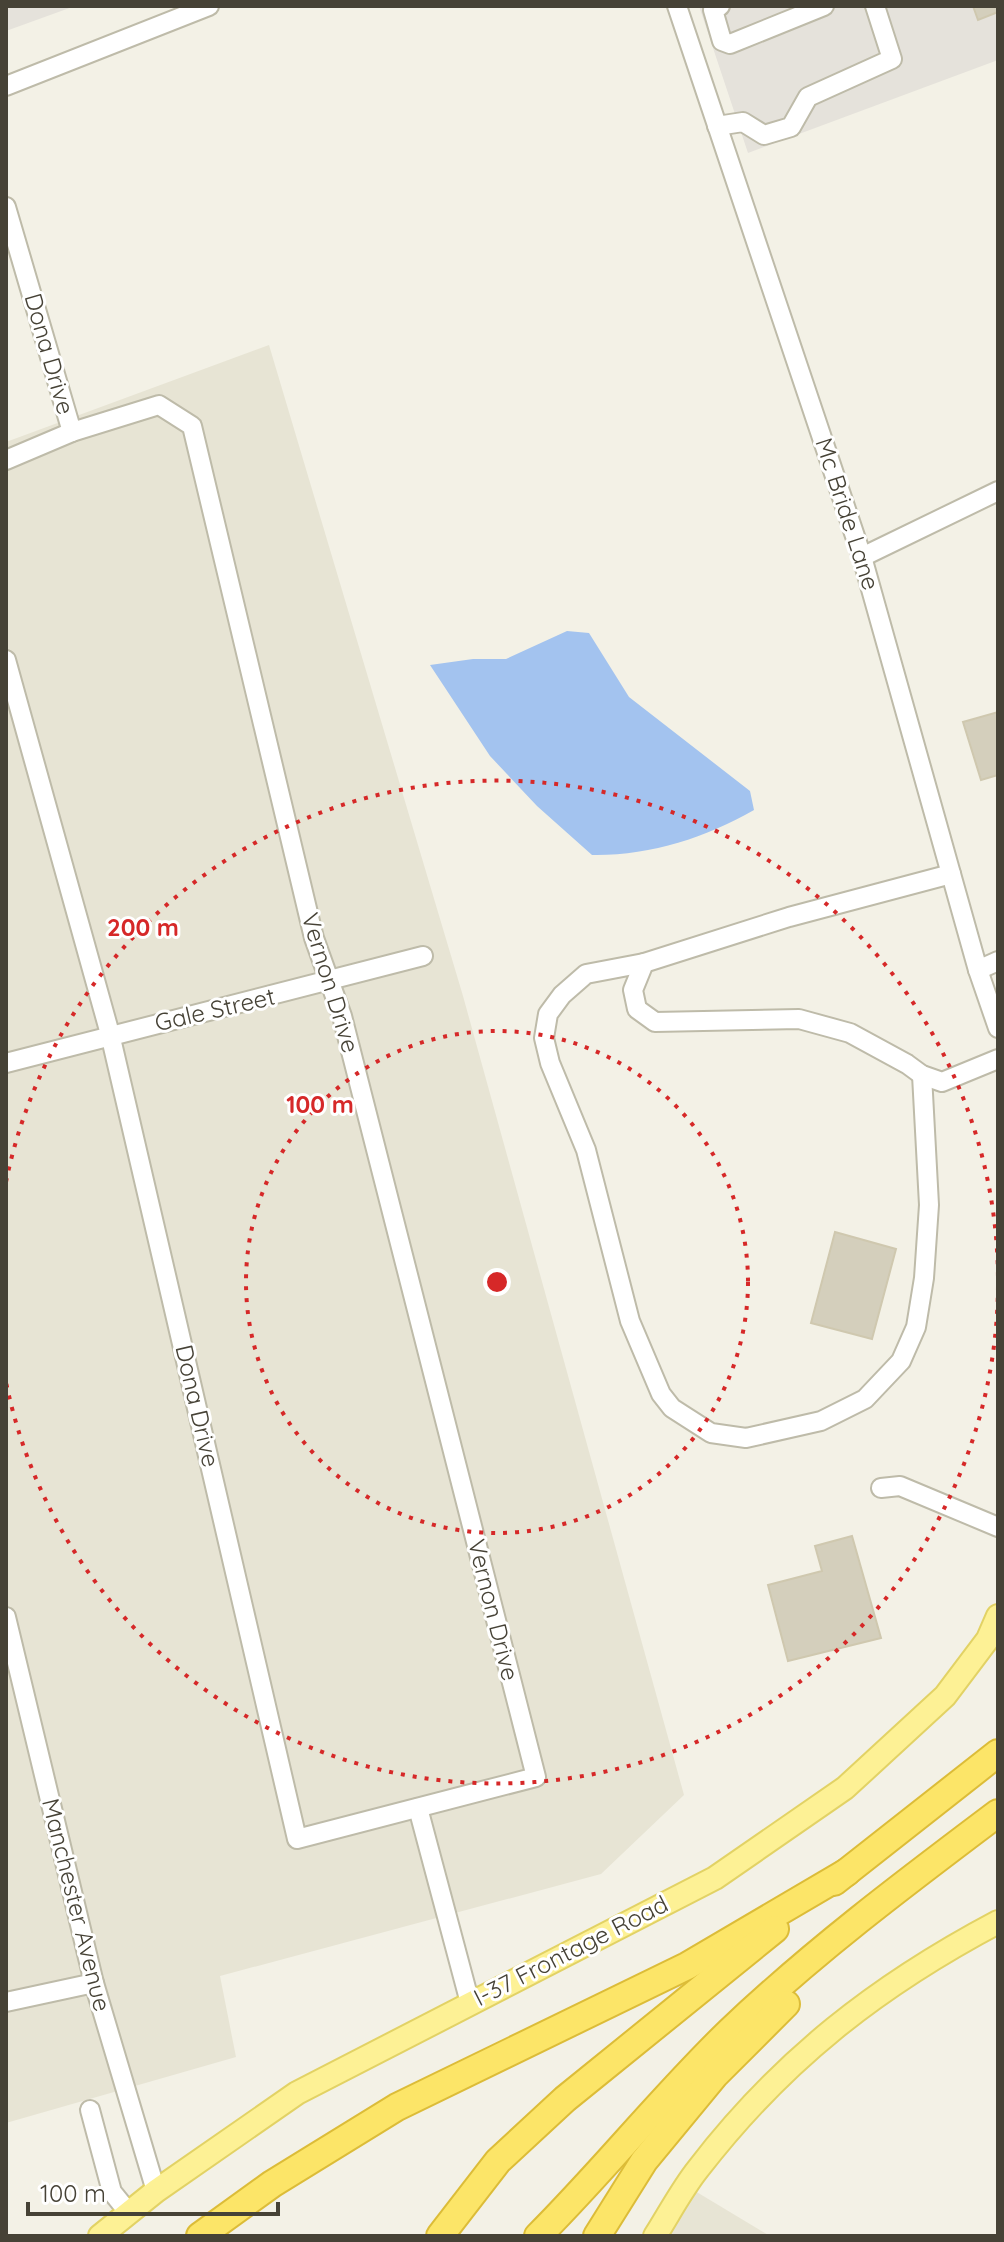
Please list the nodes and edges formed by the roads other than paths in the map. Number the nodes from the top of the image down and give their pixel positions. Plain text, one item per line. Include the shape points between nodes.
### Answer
1 (209, 6) edge
2 (677, 6) edge
3 (720, 6) edge
4 (824, 6) edge
5 (875, 6) edge
6 (719, 32) junction
7 (690, 44) junction
8 (6, 86) edge
9 (717, 126) junction
10 (6, 207) edge
11 (72, 432) junction
12 (6, 460) edge
13 (998, 491) edge
14 (862, 557) junction
15 (6, 660) edge
16 (951, 874) junction
17 (423, 956) dead end
18 (998, 961) edge
19 (644, 963) junction
20 (978, 970) junction
21 (330, 982) junction
22 (998, 1028) edge
23 (110, 1034) junction
24 (998, 1059) edge
25 (6, 1063) edge
26 (922, 1075) junction
27 (881, 1488) dead end
28 (998, 1527) edge
29 (998, 1616) edge
30 (6, 1617) edge
31 (998, 1753) edge
32 (418, 1808) junction
33 (998, 1813) edge
34 (847, 1872) junction
35 (872, 1909) junction
36 (998, 1922) edge
37 (94, 1983) junction
38 (6, 2002) edge
39 (470, 2003) junction
40 (90, 2110) dead end
41 (156, 2191) junction
42 (129, 2213) junction
43 (442, 2232) edge
44 (663, 2233) edge
45 (100, 2236) edge
46 (200, 2236) edge
47 (538, 2236) edge
48 (597, 2236) edge

1 - 8 street
2 - 7 street, Mc Bride Lane
3 - 6 street via 713,10
4 - 6 street via 730,44
5 - 9 street via 892,59 808,97 791,127 764,135 743,122
6 - 7 street
7 - 9 street, Mc Bride Lane
9 - 14 street, Mc Bride Lane
10 - 11 street, Dona Drive
11 - 12 street, Dona Drive
11 - 21 street, Vernon Drive via 159,405 192,426 314,938
13 - 14 street
14 - 16 street, Mc Bride Lane
15 - 23 street, Dona Drive
16 - 19 street
16 - 20 street, Mc Bride Lane
17 - 21 street, Gale Street
18 - 20 street
19 - 26 street via 633,990 637,1009 655,1022 799,1019 850,1033
19 - 26 street via 586,974 548,1014 544,1038 586,1150 630,1321 661,1394 672,1408 711,1433 746,1438 821,1421 865,1399 901,1361 916,1327 924,1278 929,1205
20 - 22 street, Mc Bride Lane
21 - 23 street, Gale Street
21 - 32 street, Vernon Drive via 536,1777
23 - 25 street, Gale Street
23 - 32 street, Dona Drive via 297,1839
24 - 26 street via 942,1082
27 - 28 street via 900,1486
29 - 39 main road, I-37 Frontage Road via 988,1639 945,1696 845,1788 715,1878
30 - 37 street, Manchester Avenue
31 - 34 highway
32 - 39 street
33 - 35 highway
34 - 43 highway via 565,2099 498,2161
34 - 46 highway via 687,1966 397,2107 272,2184
35 - 47 highway via 728,2034
35 - 48 highway via 844,1949 715,2075 644,2161
36 - 44 main road via 907,1974 844,2018 774,2081 696,2170
37 - 38 street
37 - 41 street, Manchester Avenue
39 - 41 main road, I-37 Frontage Road via 297,2093
40 - 42 street via 112,2192
41 - 42 main road, I-37 Frontage Road
42 - 45 main road, I-37 Frontage Road

